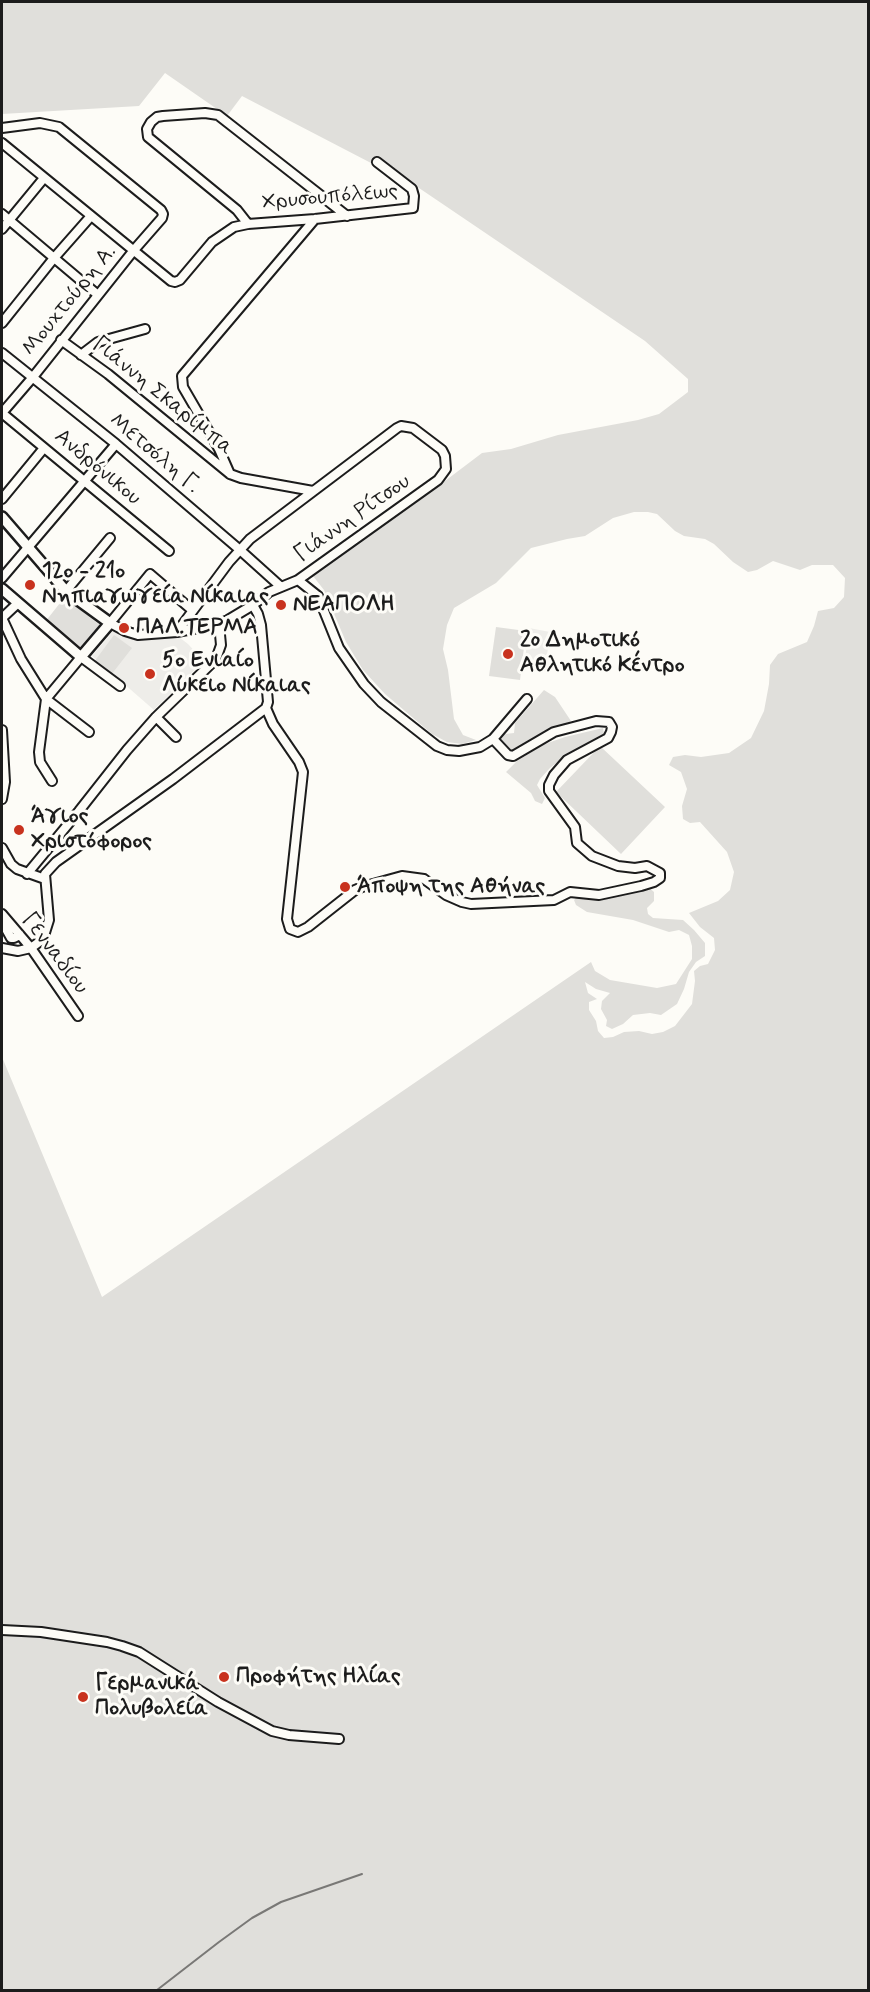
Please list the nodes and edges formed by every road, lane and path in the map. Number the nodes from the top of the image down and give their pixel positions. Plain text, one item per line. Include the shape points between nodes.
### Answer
1 (2, 128) edge
2 (2, 143) edge
3 (377, 162) dead end
4 (45, 178) junction
5 (2, 214) edge
6 (91, 216) junction
7 (347, 216) junction
8 (315, 219) junction
9 (9, 220) junction
10 (248, 224) junction
11 (2, 230) edge
12 (134, 250) junction
13 (54, 258) junction
14 (98, 295) junction
15 (2, 323) edge
16 (145, 329) dead end
17 (61, 340) junction
18 (2, 353) edge
19 (81, 355) junction
20 (33, 376) junction
21 (2, 413) edge
22 (116, 444) junction
23 (44, 448) junction
24 (230, 474) junction
25 (84, 482) junction
26 (313, 491) junction
27 (2, 499) edge
28 (2, 517) edge
29 (110, 538) dead end
30 (29, 547) junction
31 (240, 550) junction
32 (169, 551) dead end
33 (2, 579) edge
34 (298, 580) junction
35 (280, 586) junction
36 (2, 589) edge
37 (66, 591) junction
38 (18, 603) junction
39 (253, 605) junction
40 (192, 610) junction
41 (2, 618) edge
42 (110, 623) junction
43 (219, 624) junction
44 (177, 632) junction
45 (81, 657) junction
46 (120, 686) dead end
47 (46, 699) junction
48 (527, 699) dead end
49 (266, 708) junction
50 (156, 717) junction
51 (2, 730) edge
52 (89, 732) dead end
53 (176, 736) dead end
54 (493, 739) junction
55 (2, 745) edge
56 (52, 782) dead end
57 (2, 800) edge
58 (2, 848) edge
59 (27, 874) junction
60 (45, 879) junction
61 (2, 914) edge
62 (2, 922) edge
63 (20, 935) junction
64 (2, 948) edge
65 (31, 948) junction
66 (78, 1016) dead end
67 (2, 1630) edge
68 (339, 1739) dead end

1 - 12 street, Μουχτούρη Α. via 40,123 59,127 161,210 162,218
2 - 4 street
3 - 7 street, Χρυσουπόλεως via 412,189 414,207
4 - 6 street
4 - 9 street
5 - 9 street
6 - 12 street
6 - 13 street
7 - 8 street, Χρυσουπόλεως
7 - 10 street via 224,118 212,114 157,117 151,122 147,134 153,141 237,210
8 - 10 street, Χρυσουπόλεως
8 - 24 street via 182,376 183,387
9 - 11 street
9 - 13 street
10 - 12 street, Χρυσουπόλεως via 234,227 212,242 175,282
12 - 14 street, Μουχτούρη Α.
13 - 14 street
13 - 15 street
14 - 17 street, Μουχτούρη Α.
16 - 19 street via 98,342
17 - 19 street, Γιάννη Σκαρίμπα
17 - 20 street, Μουχτούρη Α.
18 - 20 street, Μετσόλη Γ.
19 - 24 street, Γιάννη Σκαρίμπα
20 - 21 street, Μουχτούρη Α.
20 - 22 street, Μετσόλη Γ.
21 - 23 street, Ανδρόνικου
22 - 25 street
22 - 31 street, Μετσόλη Γ.
23 - 25 street, Ανδρόνικου
23 - 27 street
24 - 26 street, Γιάννη Σκαρίμπα
25 - 30 street
25 - 32 street, Ανδρόνικου
26 - 31 street
26 - 34 street, Γιάννη Ρίτσου via 401,426 412,428 438,446 447,462 438,480
28 - 30 street
29 - 37 street
30 - 33 street
30 - 37 street
31 - 35 street, Μετσόλη Γ.
31 - 40 street
34 - 35 street, Γιάννη Ρίτσου
34 - 54 street via 321,602 339,648 381,702 447,750 471,750
35 - 39 street, Γιάννη Ρίτσου
36 - 38 street
37 - 42 street
38 - 41 street
38 - 45 street
39 - 43 street, Γιάννη Ρίτσου
39 - 49 street via 260,619
40 - 42 street via 150,574
40 - 44 street
41 - 47 street
42 - 44 street, Γιάννη Ρίτσου via 138,636
42 - 45 street
43 - 44 street, Γιάννη Ρίτσου
43 - 50 street via 221,645 216,659
45 - 46 street
45 - 47 street
47 - 52 street
47 - 56 street via 39,752 40,762
48 - 54 street
49 - 54 street via 303,772 287,919 290,930 298,932 355,890 402,876 424,879 446,895 471,903 554,900 570,892 599,895 660,878 660,873 647,866 618,866 592,856 577,843 575,827 549,791 554,775 567,760 609,738 609,722 596,721 554,732 513,756
49 - 60 street via 56,862 47,870
50 - 53 street
50 - 59 street
51 - 55 street
55 - 57 street
58 - 59 street via 11,864
59 - 60 street
60 - 65 street via 47,931
61 - 63 street, Γενναδίου
62 - 63 street via 11,938
63 - 65 street, Γενναδίου
64 - 65 street
65 - 66 street, Γενναδίου
67 - 68 street via 41,1632 122,1646 139,1652 272,1731

